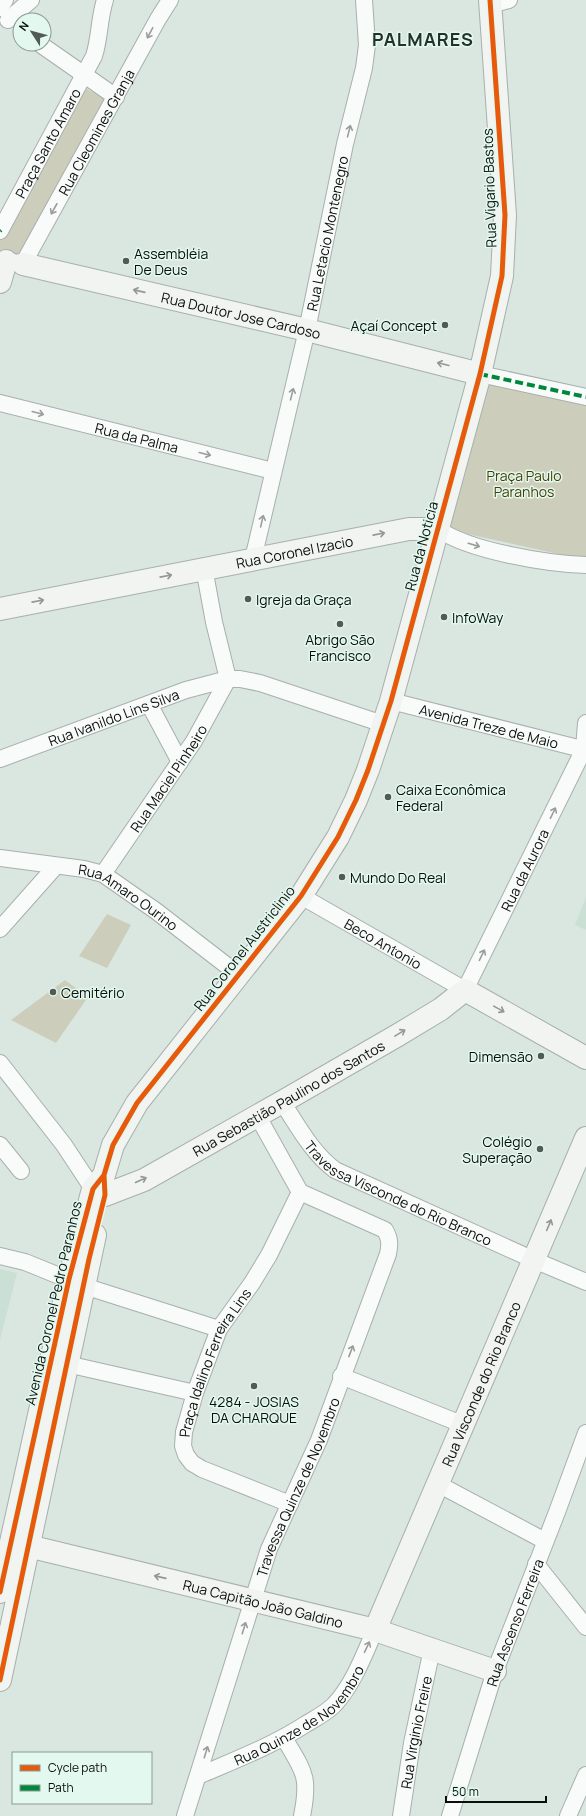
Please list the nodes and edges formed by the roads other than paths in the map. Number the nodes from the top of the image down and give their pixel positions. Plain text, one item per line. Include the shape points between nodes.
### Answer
1 (5, 0) edge
2 (31, 0) edge
3 (105, 0) edge
4 (170, 0) edge
5 (364, 0) edge
6 (496, 2) edge
7 (7, 17) edge
8 (51, 52) edge
9 (84, 76) junction
10 (116, 96) junction
11 (0, 231) edge
12 (9, 262) edge
13 (0, 282) edge
14 (307, 330) junction
15 (480, 374) junction
16 (586, 397) edge
17 (0, 403) edge
18 (273, 471) junction
19 (438, 529) junction
20 (253, 559) junction
21 (586, 565) edge
22 (204, 568) junction
23 (0, 609) edge
24 (228, 679) junction
25 (391, 701) junction
26 (149, 704) junction
27 (586, 723) edge
28 (383, 724) junction
29 (585, 750) edge
30 (0, 759) edge
31 (180, 762) junction
32 (0, 858) edge
33 (55, 867) junction
34 (103, 874) junction
35 (301, 896) junction
36 (0, 930) edge
37 (239, 975) junction
38 (465, 990) junction
39 (586, 1058) edge
40 (0, 1063) edge
41 (282, 1102) junction
42 (257, 1115) junction
43 (586, 1138) edge
44 (0, 1145) edge
45 (0, 1162) edge
46 (100, 1186) junction
47 (300, 1192) junction
48 (0, 1256) edge
49 (534, 1260) junction
50 (586, 1282) edge
51 (76, 1283) junction
52 (219, 1329) junction
53 (59, 1362) junction
54 (342, 1376) junction
55 (195, 1393) junction
56 (464, 1425) junction
57 (586, 1433) edge
58 (35, 1470) junction
59 (438, 1484) junction
60 (290, 1504) junction
61 (545, 1541) junction
62 (28, 1546) junction
63 (536, 1564) junction
64 (10, 1567) edge
65 (0, 1592) edge
66 (252, 1599) junction
67 (586, 1628) edge
68 (376, 1630) junction
69 (432, 1649) junction
70 (495, 1671) junction
71 (0, 1680) edge
72 (284, 1738) junction
73 (586, 1775) edge
74 (198, 1776) junction
75 (184, 1816) edge
76 (302, 1816) edge
77 (401, 1816) edge
78 (450, 1816) edge
79 (568, 1816) edge

1 - 7 street
2 - 7 street
3 - 9 street, Praça Santo Amaro via 98,42
4 -> 10 street, Rua Cleomines Granja
14 -> 5 street, Rua Letacio Montenegro via 364,68 367,45
6 - 15 main road, Rua Vigario Bastos via 504,224 502,276
8 - 9 street
9 - 10 street
9 - 11 street, Praça Santo Amaro
10 -> 12 street, Rua Cleomines Granja
12 - 13 main road
14 -> 12 main road, Rua Doutor Jose Cardoso
15 -> 14 main road, Rua Doutor Jose Cardoso
18 -> 14 street, Rua Letacio Montenegro
15 - 16 street
15 - 19 main road, Rua da Noticia
17 -> 18 street, Rua da Palma
20 -> 18 street, Rua Letacio Montenegro
20 -> 19 main road, Rua Coronel Izacio via 409,529
19 -> 21 street via 450,538 493,550 557,563
19 - 25 main road, Rua da Noticia
20 - 22 main road, Rua Coronel Izacio
23 -> 22 main road, Rua Coronel Izacio
22 - 24 street
24 - 26 street, Rua Ivanildo Lins Silva via 186,690
24 - 28 street, Rua Ivanildo Lins Silva via 260,683
24 - 31 street, Rua Maciel Pinheiro via 203,727
25 - 28 main road, Rua da Noticia
25 - 29 street, Avenida Treze de Maio
26 - 30 street, Rua Ivanildo Lins Silva
26 - 31 street
27 - 29 street
28 - 35 main road, Rua Coronel Austriclinio via 356,800 338,837
38 -> 29 street, Rua da Aurora
31 - 34 street, Rua Maciel Pinheiro
32 - 33 street, Rua Amaro Ourino
33 - 34 street, Rua Amaro Ourino via 84,869
33 - 36 street
34 - 37 street, Rua Amaro Ourino
35 - 37 main road, Rua Coronel Austriclinio
35 - 38 street, Beco Antonio
37 - 46 main road, Rua Coronel Austriclinio via 137,1103 113,1145
38 -> 39 main road
41 -> 38 main road, Rua Sebastião Paulino dos Santos via 441,1009
40 - 46 street
41 - 42 main road, Rua Sebastião Paulino dos Santos
41 - 49 street, Travessa Visconde do Rio Branco via 316,1152 335,1170
46 -> 42 main road, Rua Sebastião Paulino dos Santos via 144,1180
42 - 47 street
49 -> 43 main road, Rua Visconde do Rio Branco
44 - 45 street via 21,1171
46 - 51 main road, Avenida Coronel Pedro Paranhos
47 - 52 street, Praça Idalino Ferreira Lins via 269,1255
54 -> 47 street, Travessa Quinze de Novembro via 390,1244 385,1230
48 - 51 street via 25,1262
49 - 50 street, Travessa Visconde do Rio Branco
49 - 56 main road, Rua Visconde do Rio Branco
51 - 52 street
51 - 53 main road, Avenida Coronel Pedro Paranhos
52 - 55 street, Praça Idalino Ferreira Lins
53 - 55 street
53 - 58 main road, Avenida Coronel Pedro Paranhos
54 - 56 street
54 - 60 street, Travessa Quinze de Novembro via 319,1440
55 - 60 street, Praça Idalino Ferreira Lins via 184,1432 183,1446 192,1463
56 - 59 main road, Rua Visconde do Rio Branco
57 - 61 street, Rua Ascenso Ferreira
58 - 62 main road, Avenida Coronel Pedro Paranhos
58 - 64 main road, Avenida Coronel Pedro Paranhos
59 - 61 street
59 - 68 main road, Rua Visconde do Rio Branco
60 - 66 street, Travessa Quinze de Novembro via 269,1549
61 - 63 street, Rua Ascenso Ferreira
62 - 64 main road, Avenida Coronel Pedro Paranhos
66 -> 62 main road, Rua Capitão João Galdino
63 - 67 street
63 - 70 street, Rua Ascenso Ferreira
64 - 65 main road, Avenida Coronel Pedro Paranhos
64 - 71 main road, Avenida Coronel Pedro Paranhos
66 - 68 main road, Rua Capitão João Galdino
74 -> 66 street, Travessa Quinze de Novembro
68 - 69 main road, Rua Capitão João Galdino
72 -> 68 street, Rua Quinze de Novembro via 334,1705 354,1676
69 - 70 main road, Rua Capitão João Galdino
69 - 77 street, Rua Virginio Freire via 412,1744
70 - 78 street, Rua Ascenso Ferreira
72 - 74 street, Rua Quinze de Novembro
72 - 76 street via 306,1778 307,1793
73 - 79 street
74 - 75 street, Travessa Quinze de Novembro

